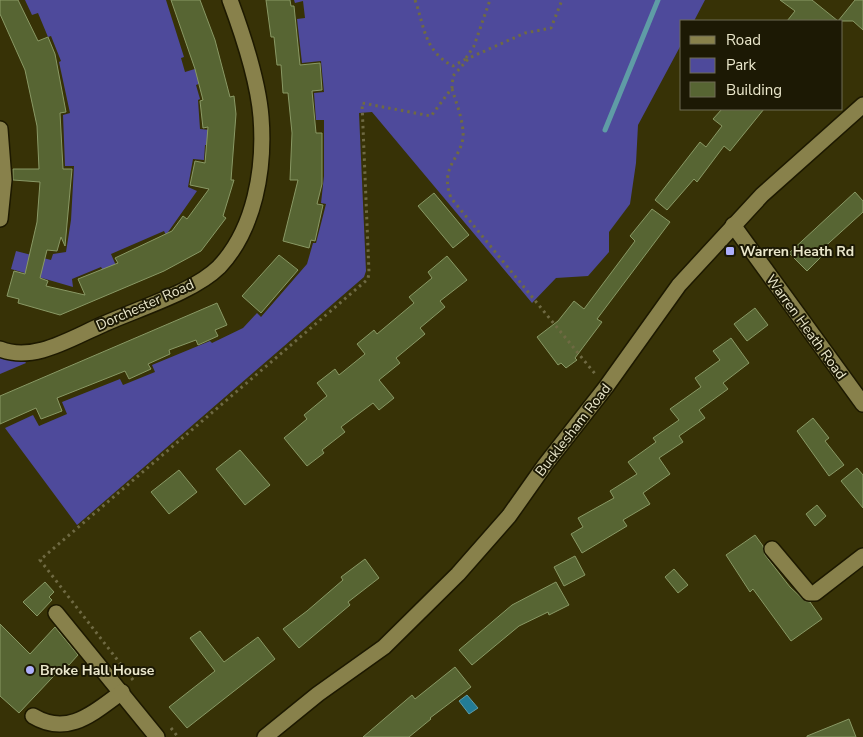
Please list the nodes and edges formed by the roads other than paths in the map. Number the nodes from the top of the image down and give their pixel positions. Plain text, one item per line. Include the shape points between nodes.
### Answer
1 (230, 0) edge
2 (863, 105) edge
3 (0, 129) edge
4 (0, 219) edge
5 (733, 225) junction
6 (0, 349) edge
7 (863, 404) edge
8 (772, 549) dead end
9 (863, 556) edge
10 (56, 613) dead end
11 (122, 692) junction
12 (33, 716) dead end
13 (157, 737) edge
14 (266, 737) edge

1 - 6 street, Dorchester Road via 256,88 261,118 260,162 243,235 218,267 192,286 36,352 18,354
2 - 5 street, Bucklesham Road
3 - 4 street via 4,180
5 - 7 street, Warren Heath Road
5 - 14 street, Bucklesham Road via 679,285 509,516 458,574 384,647 318,694
8 - 9 street via 809,593 815,594
10 - 11 street
11 - 12 street via 82,720 68,725 54,726
11 - 13 street

